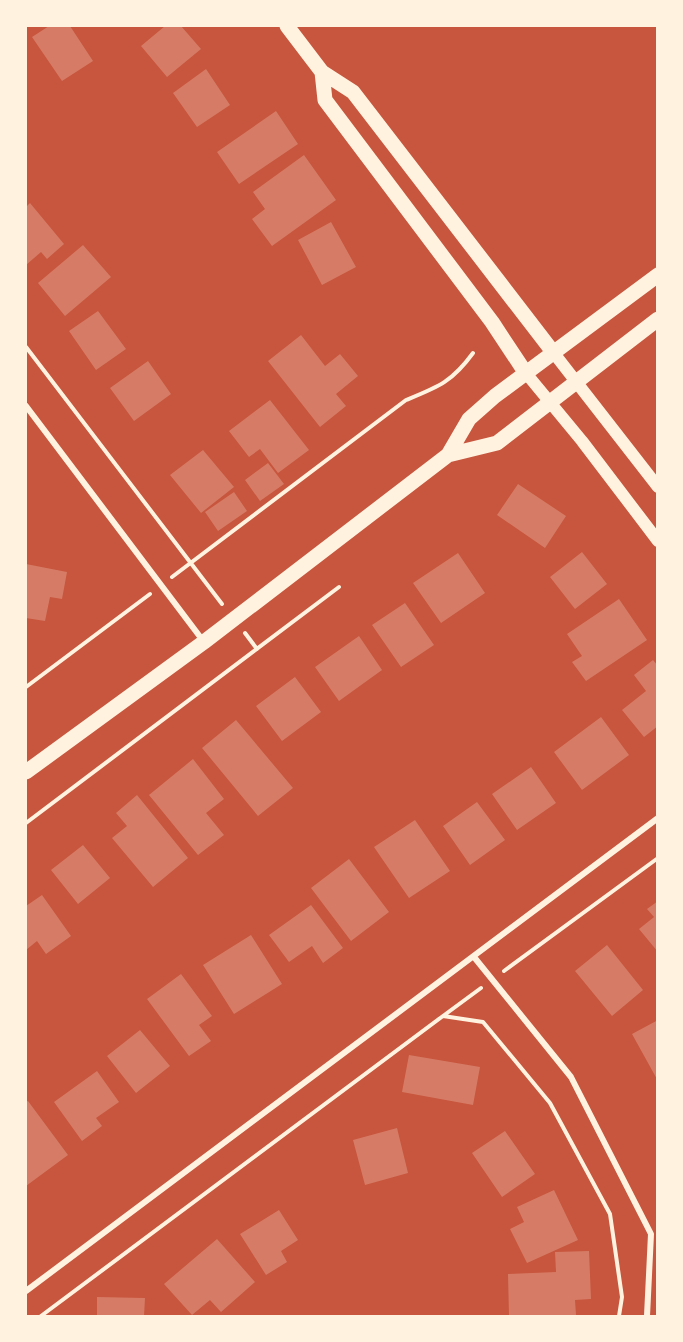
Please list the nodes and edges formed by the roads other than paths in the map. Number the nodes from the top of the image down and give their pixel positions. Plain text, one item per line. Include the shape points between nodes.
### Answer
1 (287, 26) edge
2 (322, 72) junction
3 (657, 275) edge
4 (657, 319) edge
5 (553, 352) junction
6 (525, 372) junction
7 (575, 381) junction
8 (549, 401) junction
9 (26, 406) edge
10 (448, 455) junction
11 (657, 487) edge
12 (657, 541) edge
13 (204, 642) junction
14 (26, 772) edge
15 (657, 818) edge
16 (474, 957) junction
17 (26, 1291) edge
18 (647, 1317) edge

1 - 2 main road
2 - 5 main road via 353,92
2 - 6 main road via 325,100
3 - 5 main road
4 - 7 main road
5 - 6 main road
5 - 7 main road
6 - 8 main road
6 - 10 main road via 469,419
7 - 8 main road
7 - 11 main road
8 - 10 main road via 498,442
8 - 12 main road
9 - 13 street
10 - 13 main road
13 - 14 main road
15 - 16 street
16 - 17 street
16 - 18 street via 571,1077 651,1234

